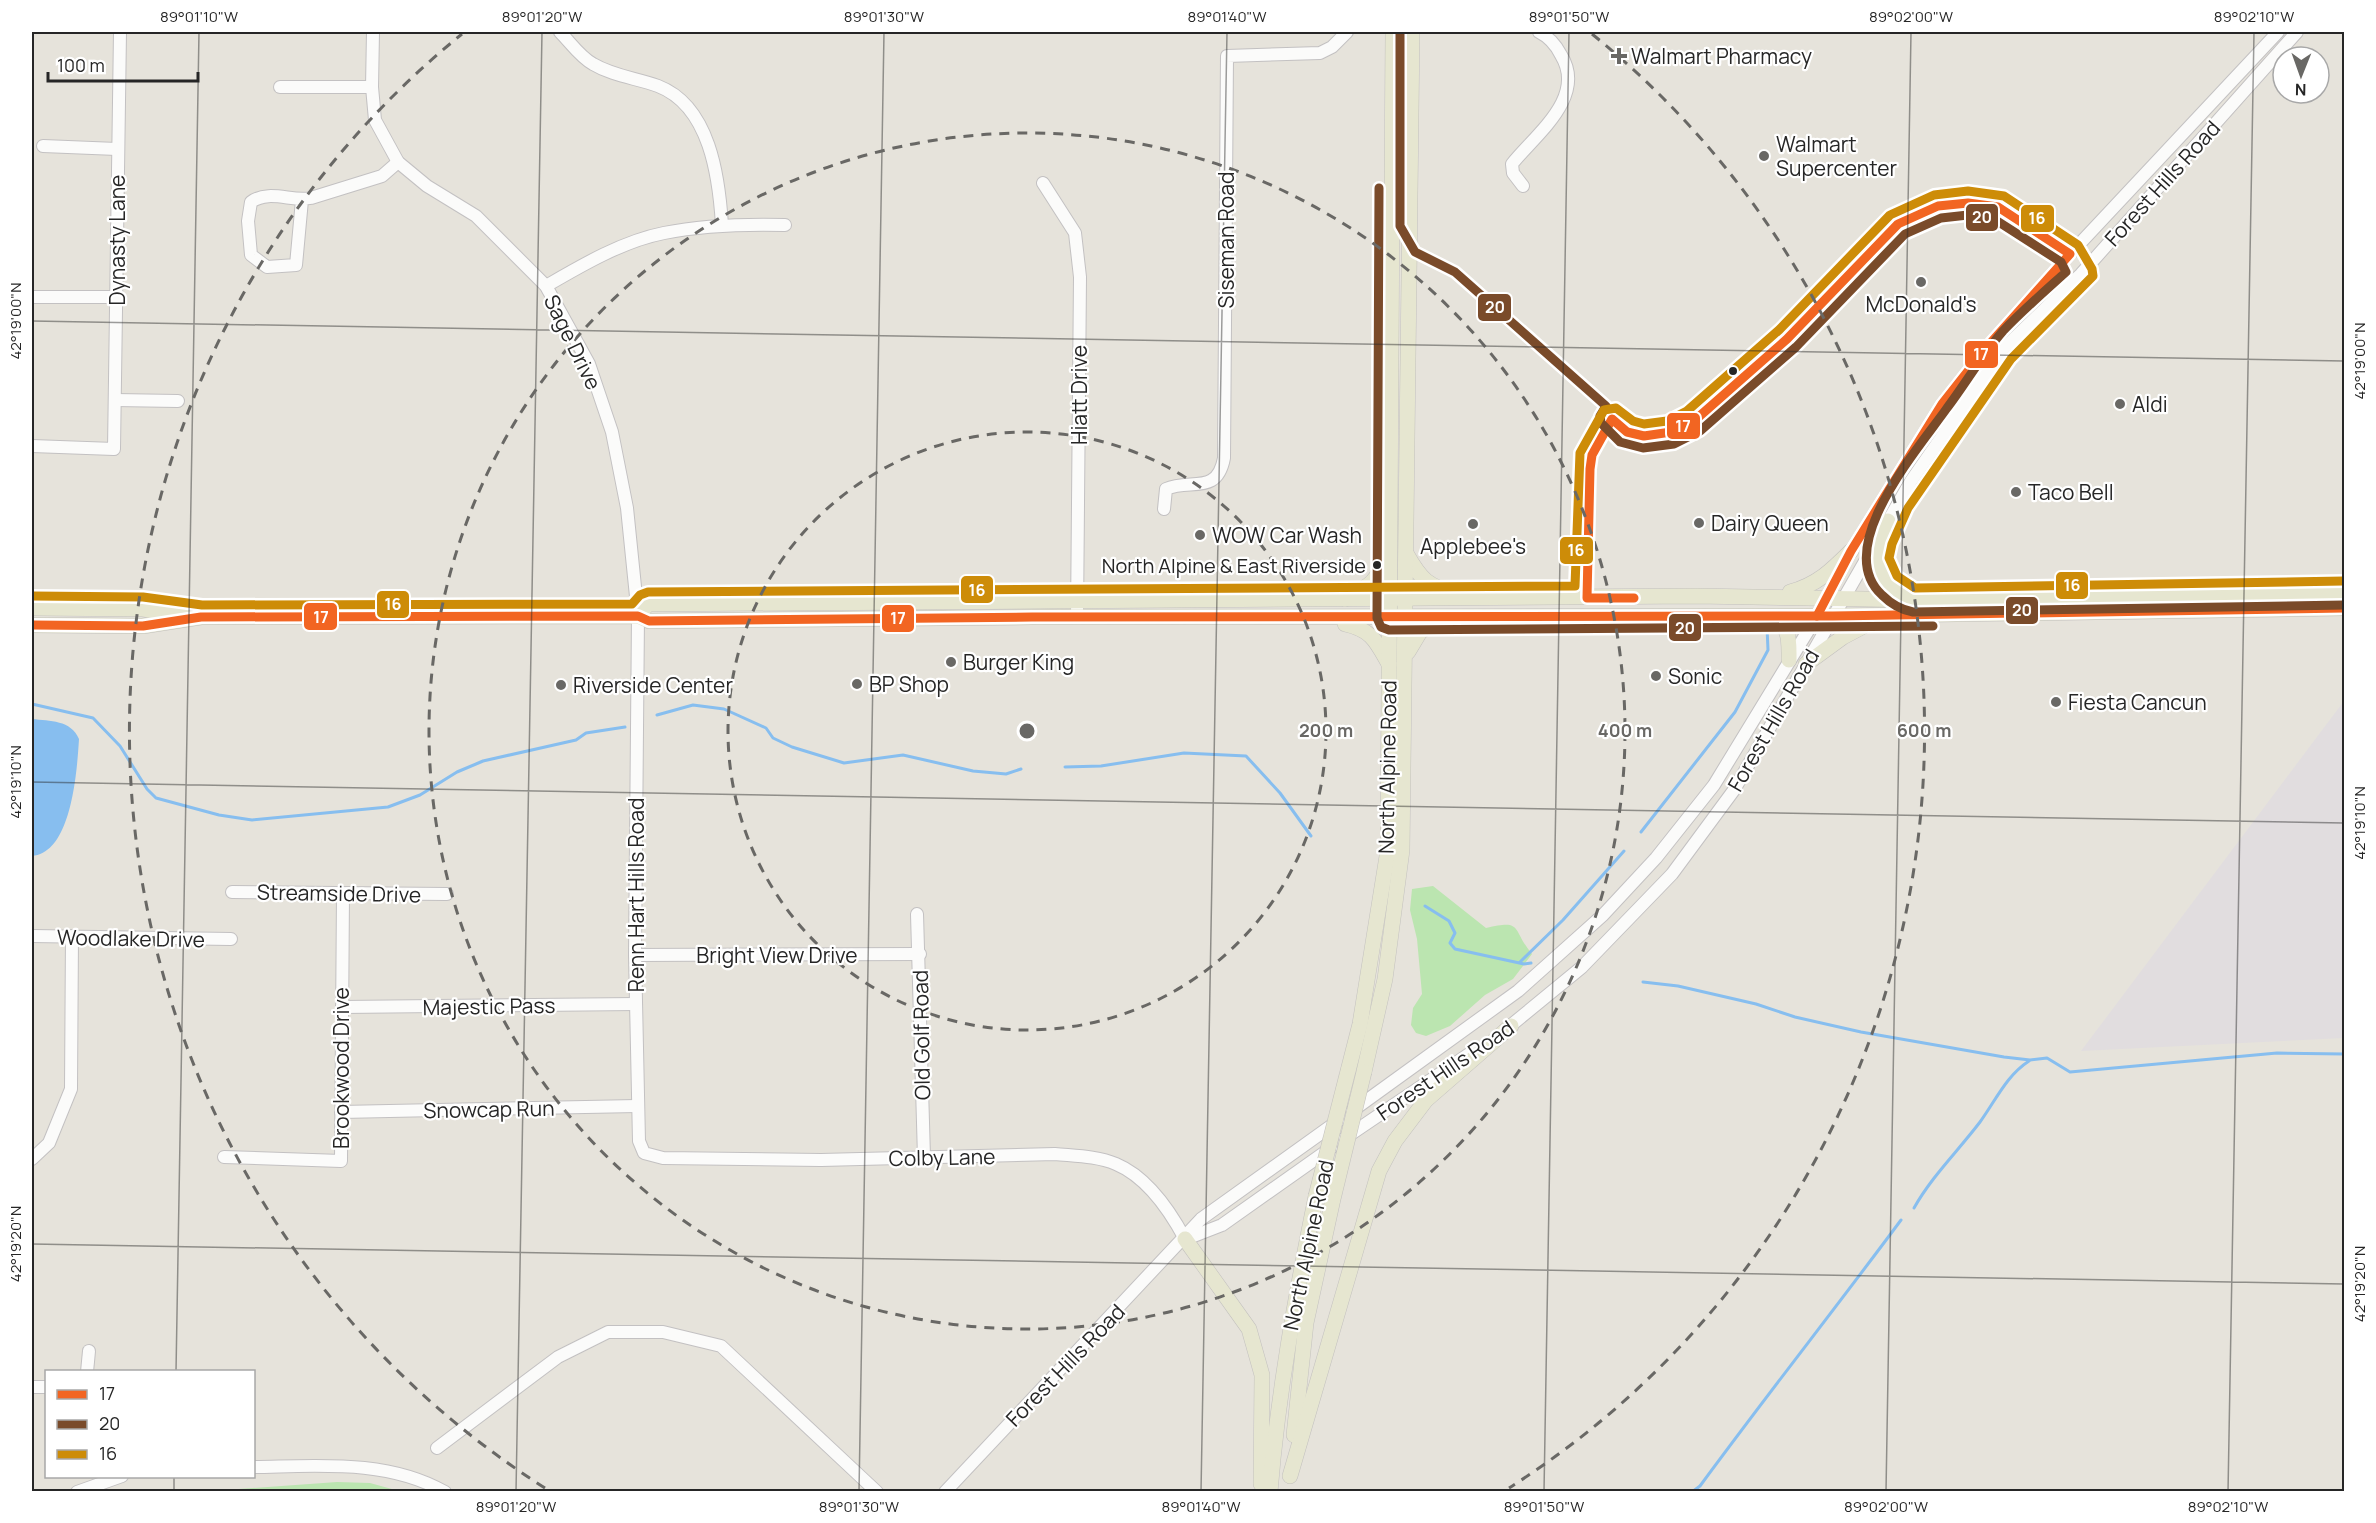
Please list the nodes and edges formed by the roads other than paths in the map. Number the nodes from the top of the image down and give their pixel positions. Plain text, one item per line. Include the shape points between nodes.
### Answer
1 (120, 32) edge
2 (373, 32) edge
3 (560, 32) edge
4 (1347, 32) edge
5 (1393, 32) edge
6 (1412, 32) edge
7 (1539, 32) edge
8 (2278, 32) edge
9 (2297, 32) edge
10 (280, 87) dead end
11 (372, 87) junction
12 (43, 147) dead end
13 (117, 149) junction
14 (398, 162) junction
15 (1043, 183) dead end
16 (1523, 186) dead end
17 (302, 200) junction
18 (722, 225) junction
19 (785, 225) dead end
20 (546, 286) junction
21 (32, 297) edge
22 (116, 297) junction
23 (115, 400) junction
24 (178, 401) dead end
25 (32, 447) edge
26 (1399, 448) junction
27 (1164, 509) dead end
28 (1888, 520) junction
29 (1390, 545) junction
30 (1851, 551) junction
31 (1406, 553) junction
32 (2344, 593) edge
33 (1748, 597) junction
34 (1828, 598) junction
35 (1844, 598) junction
36 (1473, 599) junction
37 (1077, 600) junction
38 (1344, 600) junction
39 (1390, 600) junction
40 (1406, 600) junction
41 (1913, 600) junction
42 (32, 608) edge
43 (2344, 608) edge
44 (1890, 614) junction
45 (638, 616) junction
46 (1753, 616) junction
47 (1825, 616) junction
48 (1077, 617) junction
49 (201, 618) junction
50 (1321, 618) junction
51 (1389, 618) junction
52 (1405, 618) junction
53 (1439, 618) junction
54 (32, 625) edge
55 (1789, 660) junction
56 (1405, 661) junction
57 (1389, 664) junction
58 (1806, 664) junction
59 (232, 892) dead end
60 (343, 894) junction
61 (447, 894) dead end
62 (917, 914) dead end
63 (32, 936) edge
64 (72, 936) junction
65 (231, 939) dead end
66 (920, 954) junction
67 (635, 955) junction
68 (636, 1004) junction
69 (342, 1007) junction
70 (1511, 1026) junction
71 (637, 1106) junction
72 (340, 1112) junction
73 (224, 1157) dead end
74 (924, 1157) junction
75 (663, 1158) joint
76 (32, 1159) edge
77 (1185, 1239) junction
78 (89, 1351) dead end
79 (87, 1370) edge
80 (436, 1448) dead end
81 (255, 1467) edge
82 (1290, 1476) junction
83 (96, 1480) edge
84 (77, 1491) edge
85 (445, 1491) edge
86 (877, 1491) edge
87 (945, 1491) edge
88 (1261, 1491) edge
89 (1270, 1491) edge
90 (1290, 1491) edge

1 - 13 street, Dynasty Lane
2 - 11 street, Sage Drive
3 - 18 street via 591,63 621,77 660,87 689,108 706,140 720,193
4 - 27 street, Siseman Road via 1320,53 1227,56 1224,458 1217,475 1204,484 1166,489
5 - 26 main road, North Alpine Road
6 - 26 main road, North Alpine Road
7 - 16 street via 1555,44 1569,67 1570,87 1556,113 1512,164 1513,173
8 - 30 street, Forest Hills Road via 1987,346 1942,404
9 - 28 street, Forest Hills Road via 2081,274 2003,349
10 - 11 street
11 - 14 street, Sage Drive via 375,120
12 - 13 street
13 - 22 street, Dynasty Lane
14 - 17 street via 382,176
14 - 20 street, Sage Drive via 427,186 476,216
15 - 37 street, Hiatt Drive via 1075,233 1080,277
17 - 17 street via 273,196 250,202 251,255 267,267 296,265
18 - 19 street
18 - 20 street via 663,233 588,262
20 - 45 street, Sage Drive via 589,364 612,432 627,508
21 - 22 street
22 - 23 street, Dynasty Lane
23 - 24 street
23 - 25 street, Dynasty Lane via 114,449
26 - 29 main road, North Alpine Road
26 - 31 main road, North Alpine Road
28 - 35 street, Forest Hills Road
28 - 41 main road via 1877,560 1886,584
29 - 38 main road via 1373,584
29 - 39 main road, North Alpine Road
30 - 33 main road via 1824,578 1806,588
30 - 34 street, Forest Hills Road
31 - 36 main road via 1419,577 1436,588
31 - 40 main road, North Alpine Road
32 - 41 main road
33 - 34 main road
33 - 36 main road
34 - 35 main road
34 - 47 street, Forest Hills Road
35 - 41 main road
35 - 47 street, Forest Hills Road
36 - 40 main road
37 - 38 main road
37 - 45 main road via 648,604
37 - 48 street, Hiatt Drive
38 - 39 main road
39 - 40 main road
39 - 51 main road, North Alpine Road
40 - 52 main road, North Alpine Road
42 - 49 main road via 143,609
43 - 44 main road
44 - 47 main road
44 - 58 main road via 1854,630
45 - 48 main road via 649,621
45 - 49 main road
45 - 67 street, Renn Hart Hills Road
46 - 47 main road
46 - 53 main road
46 - 55 main road via 1766,616 1785,626
47 - 55 street, Forest Hills Road
47 - 58 street, Forest Hills Road
48 - 50 main road
49 - 54 main road via 143,626
50 - 51 main road
50 - 57 main road via 1361,628 1374,638
51 - 52 main road
51 - 57 main road, North Alpine Road
52 - 53 main road
52 - 56 main road, North Alpine Road
53 - 56 main road via 1413,640
55 - 77 street, Forest Hills Road via 1714,785 1656,858 1603,915 1494,1011 1201,1219
56 - 82 main road, North Alpine Road, bridge via 1402,850 1385,980 1306,1323
57 - 89 main road, North Alpine Road, bridge via 1388,850 1360,1024 1316,1196 1290,1322
58 - 70 street, Forest Hills Road via 1734,790 1672,874 1582,967
59 - 60 street, Streamside Drive
60 - 61 street, Streamside Drive
60 - 69 street, Brookwood Drive
62 - 66 street, Old Golf Road
63 - 64 street, Woodlake Drive
64 - 65 street, Woodlake Drive
64 - 76 street via 71,1089 49,1143
66 - 67 street, Bright View Drive
66 - 74 street, Old Golf Road
67 - 68 street, Renn Hart Hills Road
68 - 69 street, Majestic Pass
68 - 71 street, Renn Hart Hills Road
69 - 72 street, Brookwood Drive
70 - 77 street, Forest Hills Road via 1222,1225
70 - 82 main road via 1426,1100 1395,1141 1379,1171
71 - 72 street, Snowcap Run
71 - 75 street, Renn Hart Hills Road via 639,1141 644,1153
72 - 73 street, Brookwood Drive via 341,1161
74 - 75 street, Colby Lane
74 - 77 street, Colby Lane via 1055,1154 1117,1164 1142,1180 1174,1217
77 - 87 street, Forest Hills Road
77 - 88 main road via 1249,1329 1262,1374
78 - 79 street
80 - 86 street via 558,1357 608,1332 663,1332 721,1346
81 - 85 street via 345,1465 400,1473
82 - 90 main road, North Alpine Road
83 - 84 street

